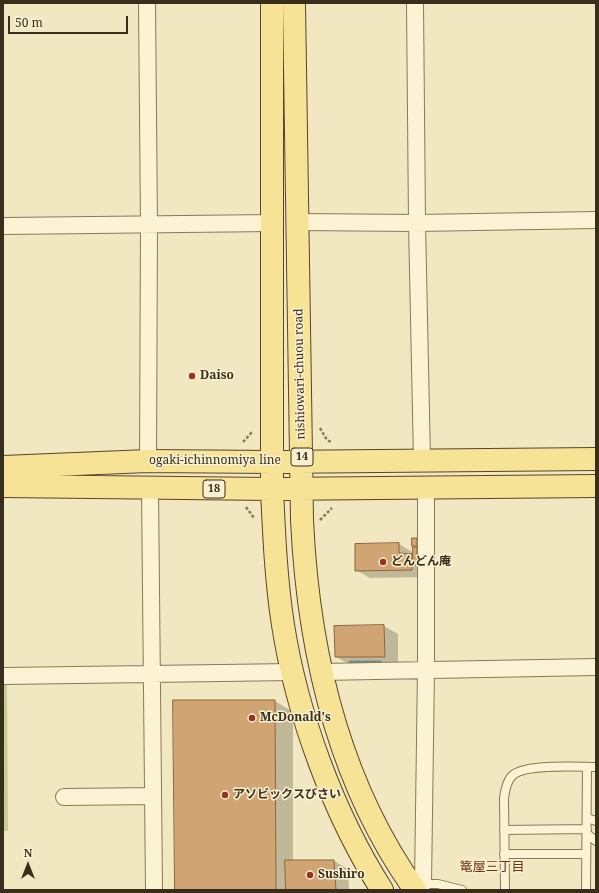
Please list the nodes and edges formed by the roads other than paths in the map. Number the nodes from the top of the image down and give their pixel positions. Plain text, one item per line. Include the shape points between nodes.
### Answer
1 (147, 3) edge
2 (272, 3) edge
3 (294, 3) edge
4 (416, 3) edge
5 (596, 220) edge
6 (297, 222) junction
7 (273, 223) junction
8 (417, 223) junction
9 (149, 225) junction
10 (3, 226) edge
11 (596, 459) edge
12 (422, 460) junction
13 (148, 461) junction
14 (272, 462) junction
15 (302, 462) junction
16 (3, 467) edge
17 (3, 486) edge
18 (596, 486) edge
19 (426, 487) junction
20 (150, 488) junction
21 (272, 489) junction
22 (302, 489) junction
23 (596, 667) edge
24 (426, 669) junction
25 (292, 672) junction
26 (321, 672) junction
27 (152, 673) junction
28 (3, 676) edge
29 (587, 767) junction
30 (596, 767) edge
31 (587, 790) junction
32 (596, 790) edge
33 (153, 796) junction
34 (64, 797) dead end
35 (587, 818) junction
36 (596, 821) edge
37 (504, 830) junction
38 (587, 831) junction
39 (596, 842) edge
40 (504, 854) junction
41 (586, 854) junction
42 (417, 888) edge
43 (154, 890) edge
44 (382, 890) edge
45 (462, 890) edge
46 (504, 890) edge
47 (586, 890) edge

1 - 9 street
2 - 7 main road
3 - 6 main road, nishiowari-chuou road / 14
4 - 8 street
5 - 8 street
6 - 8 street
6 - 15 main road, nishiowari-chuou road / 14
7 - 9 street
7 - 14 main road
8 - 12 street
9 - 10 street
9 - 13 street
11 - 12 main road, ogaki-ichinnomiya line
12 - 15 main road, ogaki-ichinnomiya line
13 - 14 main road, ogaki-ichinnomiya line
13 - 16 main road, ogaki-ichinnomiya line
14 - 15 main road, ogaki-ichinnomiya line
14 - 21 main road
15 - 22 main road, nishiowari-chuou road / 14
17 - 20 main road, 18
18 - 19 main road, 18
19 - 22 main road, 18
19 - 24 street
20 - 21 main road, 18
20 - 27 street
21 - 22 main road, 18
21 - 25 main road via 277,576
22 - 26 main road, nishiowari-chuou road / 14 via 304,550 314,637
23 - 24 street
24 - 26 street
24 - 42 street
25 - 27 street
25 - 44 main road via 308,729 334,798 358,849
26 - 42 main road, nishiowari-chuou road / 14 via 334,719 366,804 403,874
27 - 28 street
27 - 33 street
29 - 30 lane
29 - 31 lane
29 - 37 lane via 536,768 520,771 512,776 504,798
31 - 32 lane
31 - 35 lane
33 - 34 street
33 - 43 street
35 - 36 lane
35 - 38 lane
37 - 38 lane
37 - 40 lane
38 - 39 lane
38 - 41 lane
40 - 41 lane
40 - 46 lane
41 - 47 lane
42 - 45 lane via 438,884

